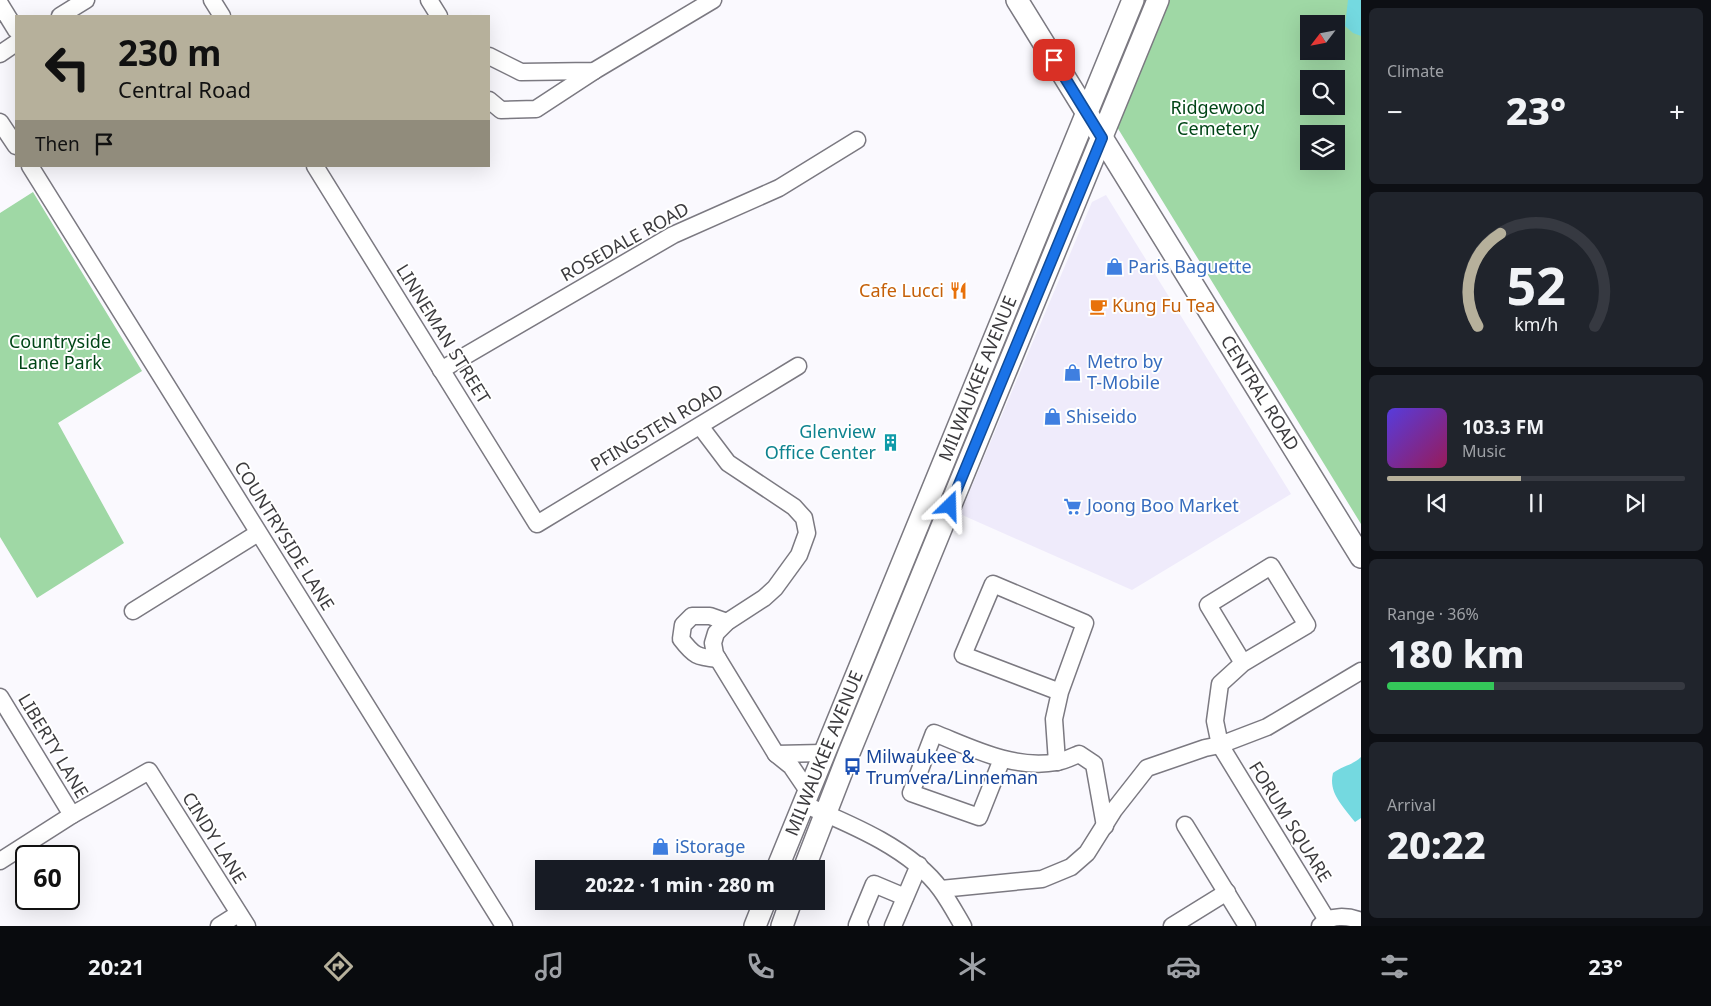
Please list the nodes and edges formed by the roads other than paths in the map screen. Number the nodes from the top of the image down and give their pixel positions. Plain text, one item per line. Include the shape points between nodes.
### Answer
1 (86, 0) edge
2 (212, 0) edge
3 (429, 0) edge
4 (712, 0) edge
5 (1017, 0) edge
6 (1133, 0) edge
7 (1158, 0) edge
8 (0, 4) edge
9 (62, 15) edge
10 (221, 15) edge
11 (438, 15) edge
12 (15, 28) edge
13 (15, 45) edge
14 (0, 54) edge
15 (490, 56) edge
16 (594, 71) junction
17 (490, 101) edge
18 (1086, 112) junction
19 (0, 122) edge
20 (1102, 138) junction
21 (857, 140) dead end
22 (15, 144) edge
23 (31, 167) edge
24 (316, 167) edge
25 (1003, 314) junction
26 (798, 366) dead end
27 (441, 370) junction
28 (984, 421) junction
29 (700, 426) junction
30 (537, 524) joint
31 (258, 533) junction
32 (1361, 557) edge
33 (133, 611) dead end
34 (727, 622) junction
35 (718, 658) junction
36 (1243, 663) junction
37 (1361, 670) edge
38 (1060, 692) junction
39 (0, 697) edge
40 (1220, 745) junction
41 (824, 753) junction
42 (776, 754) junction
43 (1002, 759) junction
44 (1057, 762) junction
45 (805, 798) junction
46 (826, 814) junction
47 (72, 815) junction
48 (1185, 825) dead end
49 (1105, 826) junction
50 (781, 860) edge
51 (808, 860) edge
52 (0, 862) edge
53 (919, 865) junction
54 (940, 889) junction
55 (1227, 892) junction
56 (905, 897) junction
57 (761, 910) edge
58 (788, 910) edge
59 (242, 920) edge
60 (1361, 921) edge
61 (1324, 923) edge
62 (219, 926) edge
63 (504, 926) edge
64 (755, 926) edge
65 (782, 926) edge
66 (860, 926) edge
67 (894, 926) edge
68 (963, 926) edge
69 (1172, 926) edge
70 (1247, 926) edge

1 - 9 street
2 - 10 street
3 - 11 street
4 - 16 street
5 - 18 main road, CENTRAL ROAD
6 - 18 main road, MILWAUKEE AVENUE
7 - 20 main road, MILWAUKEE AVENUE
8 - 12 street
13 - 14 street
15 - 16 street via 521,72
16 - 17 street via 536,109 501,110
18 - 20 main road, CENTRAL ROAD
18 - 25 main road, MILWAUKEE AVENUE
19 - 22 street
20 - 28 main road, MILWAUKEE AVENUE
20 - 32 main road, CENTRAL ROAD
21 - 27 street, ROSEDALE ROAD via 780,188 673,234
23 - 31 street, COUNTRYSIDE LANE
24 - 27 street, LINNEMAN STREET
25 - 28 main road via 1002,334 975,400 976,410
25 - 41 main road, MILWAUKEE AVENUE
26 - 29 street, PFINGSTEN ROAD
27 - 30 street, LINNEMAN STREET
28 - 46 main road, MILWAUKEE AVENUE
29 - 30 street, PFINGSTEN ROAD
29 - 34 street via 728,463 794,507 804,518 807,533 799,555 775,588
31 - 33 street
31 - 63 street, COUNTRYSIDE LANE
34 - 35 street via 716,633 714,643
34 - 35 street via 710,616 692,616 683,625 681,639 690,650 702,658
35 - 42 street
36 - 36 street via 1307,625 1271,566 1208,605
36 - 40 street via 1220,684 1215,721
37 - 40 street via 1267,727
38 - 38 street via 963,654 993,584 1085,623
38 - 44 street via 1054,720
39 - 47 street, LIBERTY LANE
40 - 49 street via 1147,768
40 - 61 street, FORUM SQUARE
41 - 42 street
41 - 45 main road, MILWAUKEE AVENUE
42 - 45 street via 791,766
43 - 43 street via 934,733 911,793 979,817
43 - 44 street via 1029,763
44 - 49 street via 1079,754 1094,764
45 - 46 street
45 - 50 main road, MILWAUKEE AVENUE
46 - 51 main road, MILWAUKEE AVENUE
46 - 53 street via 879,839
47 - 52 street
47 - 59 street, CINDY LANE via 149,771
48 - 55 street
49 - 54 street via 1087,853 1071,867 1042,879
53 - 54 street
53 - 56 street
54 - 68 street
55 - 69 street
55 - 70 street
56 - 66 street via 874,884 857,925
56 - 67 street
57 - 64 main road
58 - 65 main road
59 - 62 street
60 - 61 street via 1340,917

